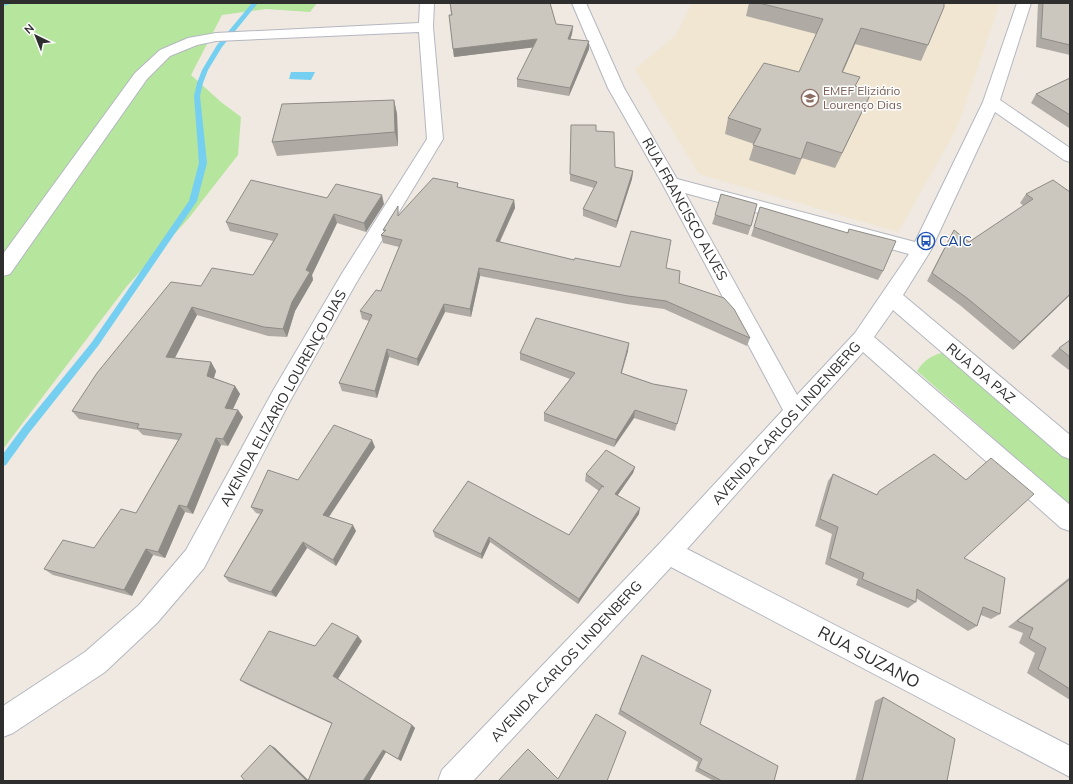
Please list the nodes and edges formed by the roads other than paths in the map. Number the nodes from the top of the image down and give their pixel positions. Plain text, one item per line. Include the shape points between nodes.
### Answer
1 (427, 3) edge
2 (579, 3) edge
3 (1024, 3) edge
4 (426, 27) junction
5 (991, 102) junction
6 (1070, 156) edge
7 (672, 183) junction
8 (921, 250) junction
9 (3, 269) edge
10 (892, 297) junction
11 (862, 338) junction
12 (796, 413) junction
13 (1070, 449) edge
14 (1070, 520) edge
15 (668, 552) junction
16 (3, 723) edge
17 (1070, 762) edge
18 (453, 781) edge

1 - 4 street, AVENIDA ELIZARIO LOURENÇO DIAS
2 - 7 street, RUA FRANCISCO ALVES via 616,88
3 - 5 street, AVENIDA CARLOS LINDENBERG
4 - 9 street via 216,37 193,41 165,53 141,76
4 - 16 street, AVENIDA ELIZARIO LOURENÇO DIAS via 435,138 348,280 282,395 195,559 148,614 95,662
5 - 6 street
5 - 8 street, AVENIDA CARLOS LINDENBERG
7 - 8 street
7 - 12 street, RUA FRANCISCO ALVES
8 - 10 street, AVENIDA CARLOS LINDENBERG
10 - 11 street, AVENIDA CARLOS LINDENBERG
10 - 13 street, RUA DA PAZ
11 - 12 street, AVENIDA CARLOS LINDENBERG
11 - 14 street
12 - 15 street, AVENIDA CARLOS LINDENBERG
15 - 17 street, RUA SUZANO
15 - 18 street, AVENIDA CARLOS LINDENBERG

